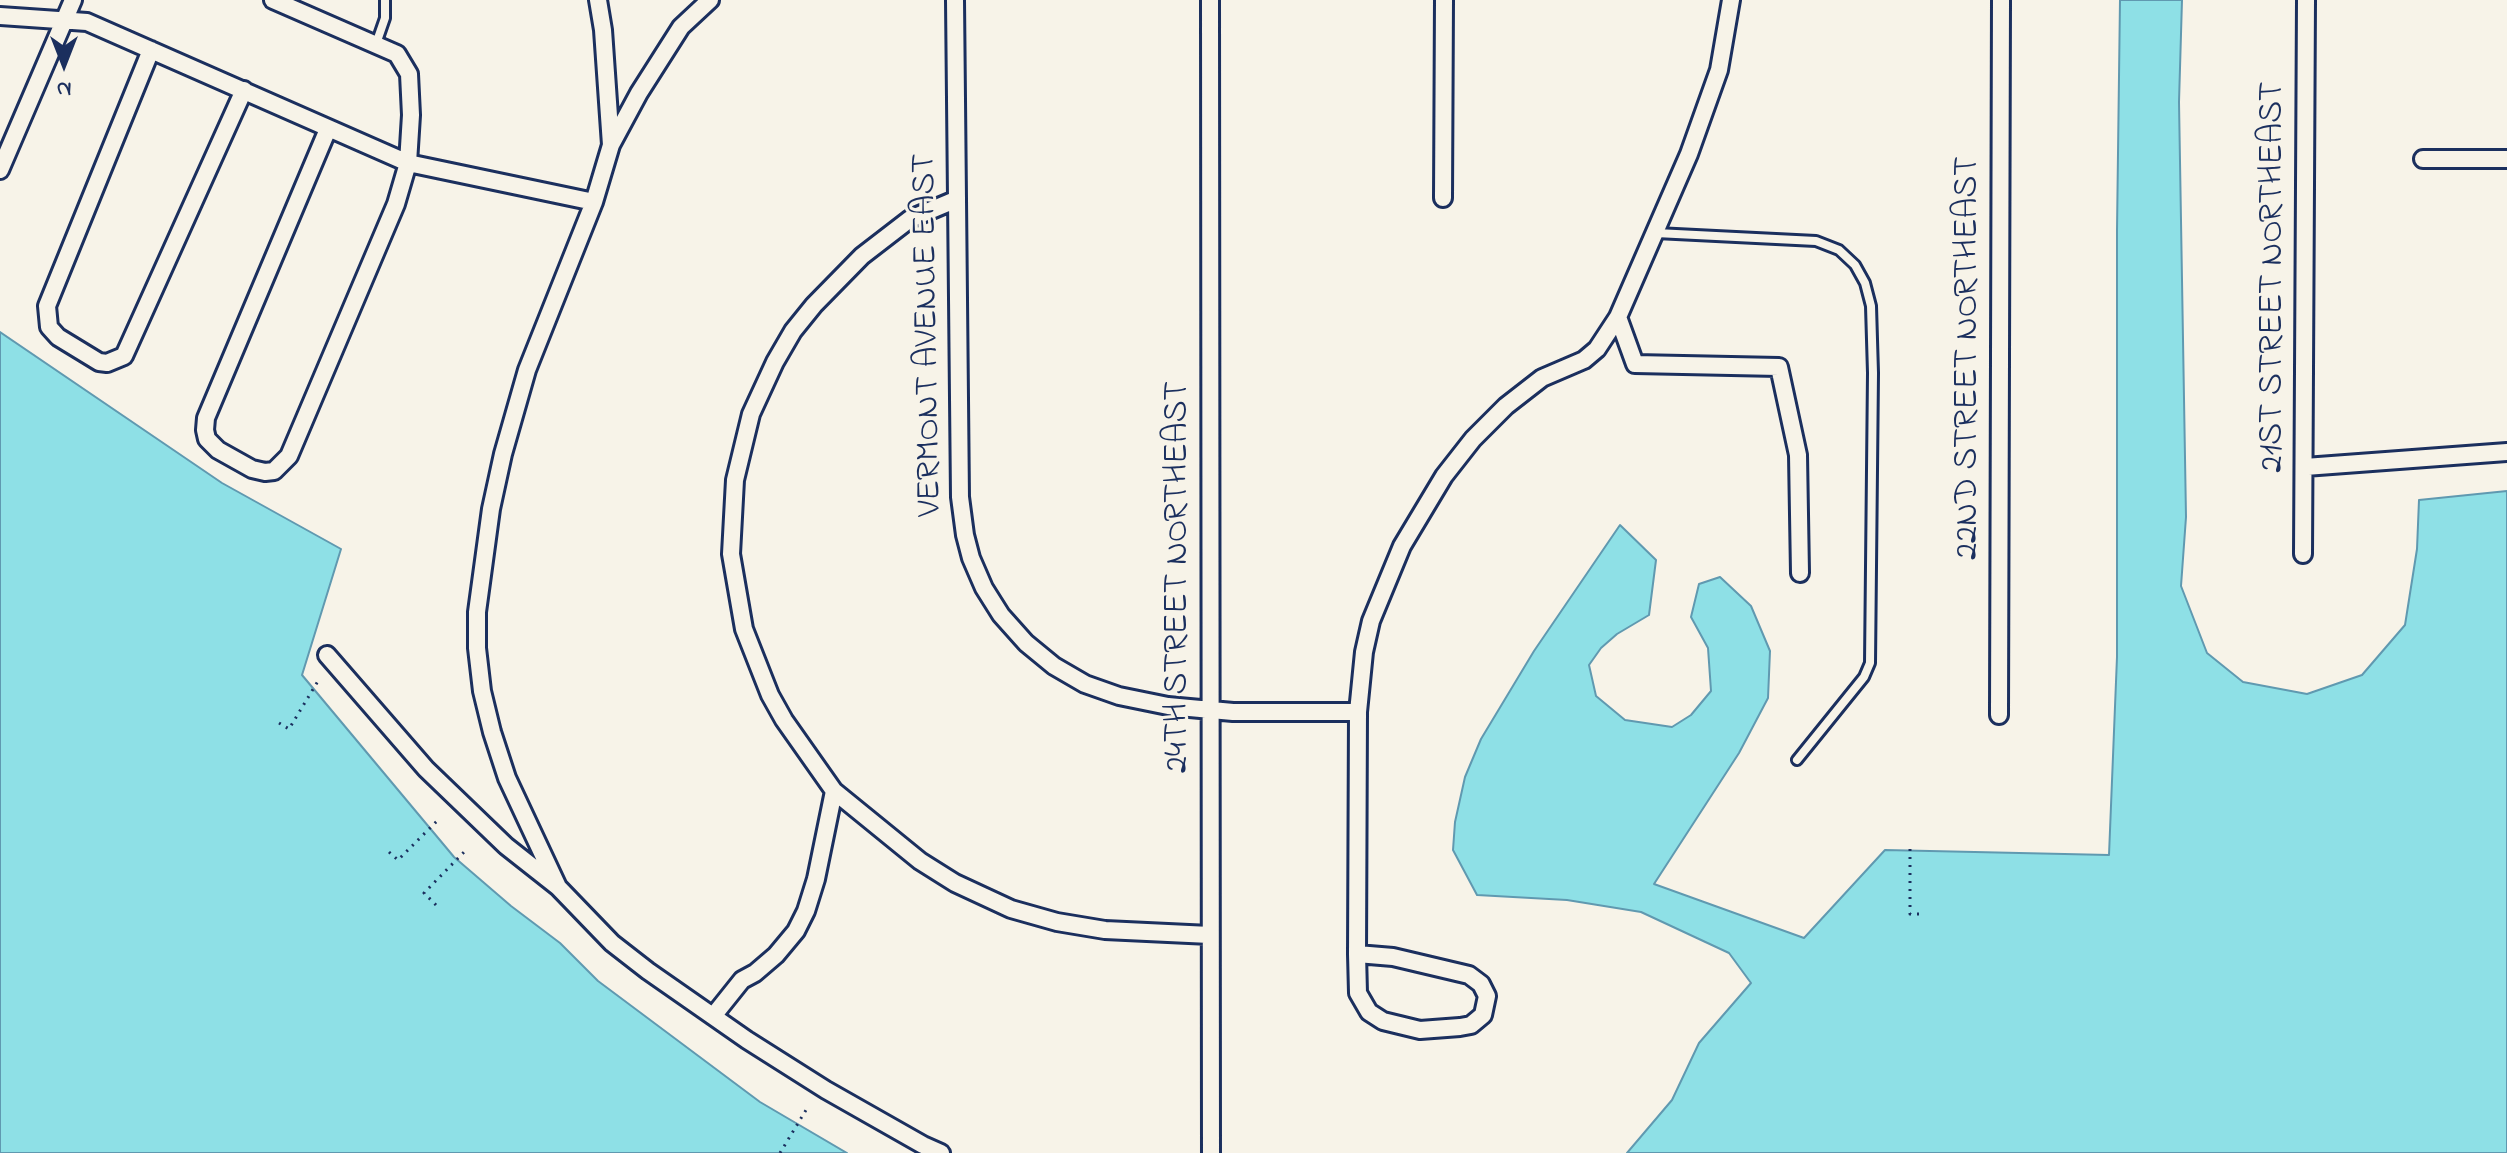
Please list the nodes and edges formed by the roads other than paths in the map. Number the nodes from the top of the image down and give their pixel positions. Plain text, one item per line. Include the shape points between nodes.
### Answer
1 (73, 0) edge
2 (273, 0) edge
3 (385, 0) edge
4 (598, 0) edge
5 (710, 0) edge
6 (955, 0) edge
7 (1210, 0) edge
8 (1444, 0) edge
9 (1731, 0) edge
10 (2001, 0) edge
11 (2306, 0) edge
12 (0, 16) edge
13 (63, 22) junction
14 (376, 44) junction
15 (151, 50) junction
16 (244, 90) junction
17 (328, 129) junction
18 (611, 145) junction
19 (2423, 159) dead end
20 (2507, 159) edge
21 (408, 163) junction
22 (0, 170) edge
23 (1443, 198) dead end
24 (955, 200) junction
25 (594, 202) junction
26 (1655, 232) junction
27 (1618, 317) junction
28 (2507, 452) edge
29 (2305, 467) junction
30 (2303, 554) dead end
31 (1800, 573) dead end
32 (327, 655) dead end
33 (1210, 709) junction
34 (1358, 712) junction
35 (1999, 715) dead end
36 (1797, 760) dead end
37 (834, 791) junction
38 (558, 887) junction
39 (1210, 935) junction
40 (1357, 954) junction
41 (714, 1015) junction
42 (941, 1153) edge
43 (1211, 1153) edge

1 - 13 street
2 - 14 street
3 - 14 lane
4 - 18 street
5 - 18 street via 681,27
6 - 24 street, VERMONT AVENUE EAST
7 - 33 street, 24TH STREET NORTHEAST
8 - 23 street
9 - 26 street via 1719,70
10 - 35 street, 22ND STREET NORTHEAST
11 - 29 street, 21ST STREET NORTHEAST
12 - 13 street
13 - 15 street via 87,22
13 - 22 street
14 - 21 street via 397,54 409,74
15 - 16 street
15 - 16 street via 47,306 49,327 87,357 107,363 124,356
16 - 17 street
17 - 21 street
17 - 21 street via 206,418 207,439 252,469 274,471 289,456 396,204
18 - 25 street
19 - 20 street
21 - 25 street
24 - 33 street, VERMONT AVENUE EAST via 960,497 971,558 984,588 1026,643 1085,684 1168,706
24 - 37 street via 910,219 862,256 814,305 775,362 741,450 731,554 744,629 777,708
25 - 38 street via 527,370 503,454 477,612 482,691 492,732 522,814
26 - 27 street
26 - 36 lane via 1816,241 1839,250 1865,283 1873,373 1870,663
27 - 31 street via 1635,364 1779,367 1798,455
27 - 34 street via 1584,360 1542,378 1506,406 1444,476 1402,546 1381,595 1364,652
28 - 29 street
29 - 30 street, 21ST STREET NORTHEAST
32 - 38 street via 426,769 506,846
33 - 34 street, VERMONT AVENUE EAST
33 - 39 street, 24TH STREET NORTHEAST
34 - 40 street
37 - 39 street via 920,861 1011,909 1105,930
37 - 41 street via 816,879 796,931 776,955 742,980
38 - 41 street via 612,943
39 - 43 street, 24TH STREET NORTHEAST
40 - 40 street via 1469,975 1481,984 1486,1008 1477,1021 1460,1027 1428,1030 1383,1021 1360,999
41 - 42 street via 826,1090

